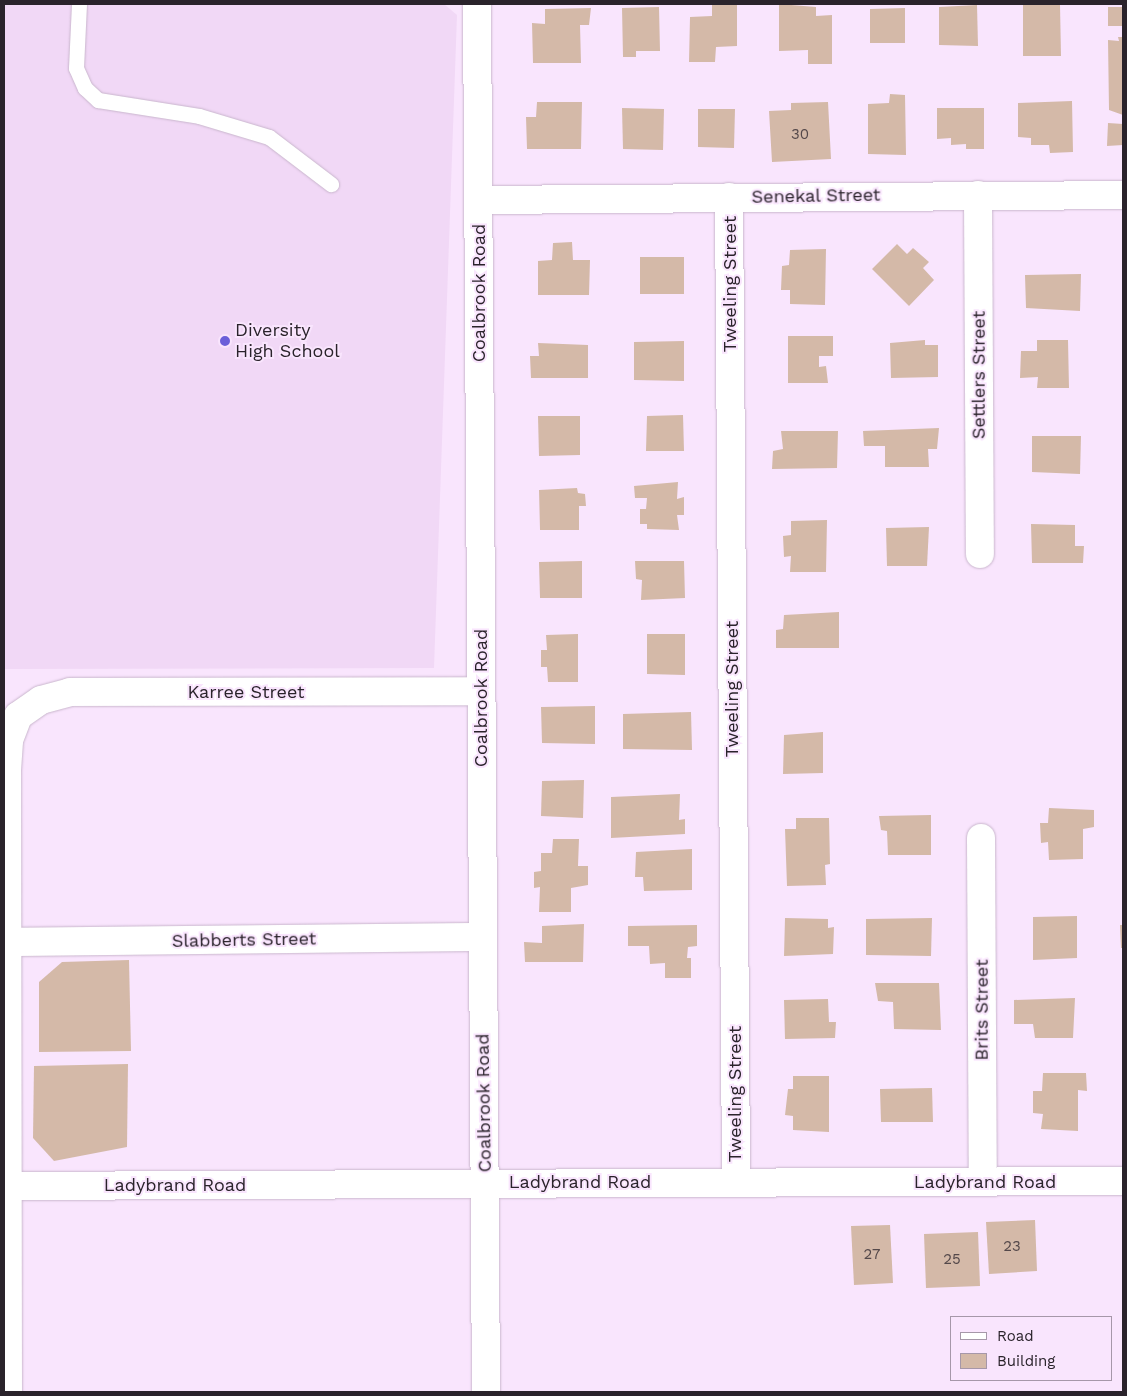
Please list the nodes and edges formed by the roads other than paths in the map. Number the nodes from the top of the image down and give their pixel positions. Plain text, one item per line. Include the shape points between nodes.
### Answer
1 (79, 4) edge
2 (477, 4) edge
3 (331, 184) dead end
4 (978, 195) junction
5 (1123, 195) edge
6 (729, 197) junction
7 (479, 200) junction
8 (980, 554) dead end
9 (481, 691) junction
10 (981, 838) dead end
11 (482, 937) junction
12 (6, 942) junction
13 (736, 1181) junction
14 (1123, 1181) edge
15 (983, 1182) junction
16 (486, 1183) junction
17 (7, 1186) junction
18 (8, 1392) edge
19 (486, 1392) edge

1 - 3 lane via 76,68 84,88 98,100 199,116 270,137
2 - 7 street, Coalbrook Road
4 - 5 street, Senekal Street
4 - 6 street, Senekal Street
4 - 8 street, Settlers Street
6 - 7 street, Senekal Street
6 - 13 street, Tweeling Street
7 - 9 street, Coalbrook Road
9 - 11 street, Coalbrook Road
9 - 12 street, Karree Street via 70,692 41,700 18,716 9,740
10 - 15 street, Brits Street
11 - 12 street, Slabberts Street
11 - 16 street, Coalbrook Road
12 - 17 street
13 - 15 street, Ladybrand Road
13 - 16 street, Ladybrand Road
14 - 15 street, Ladybrand Road
16 - 17 street, Ladybrand Road
16 - 19 street, Coalbrook Road
17 - 18 street

